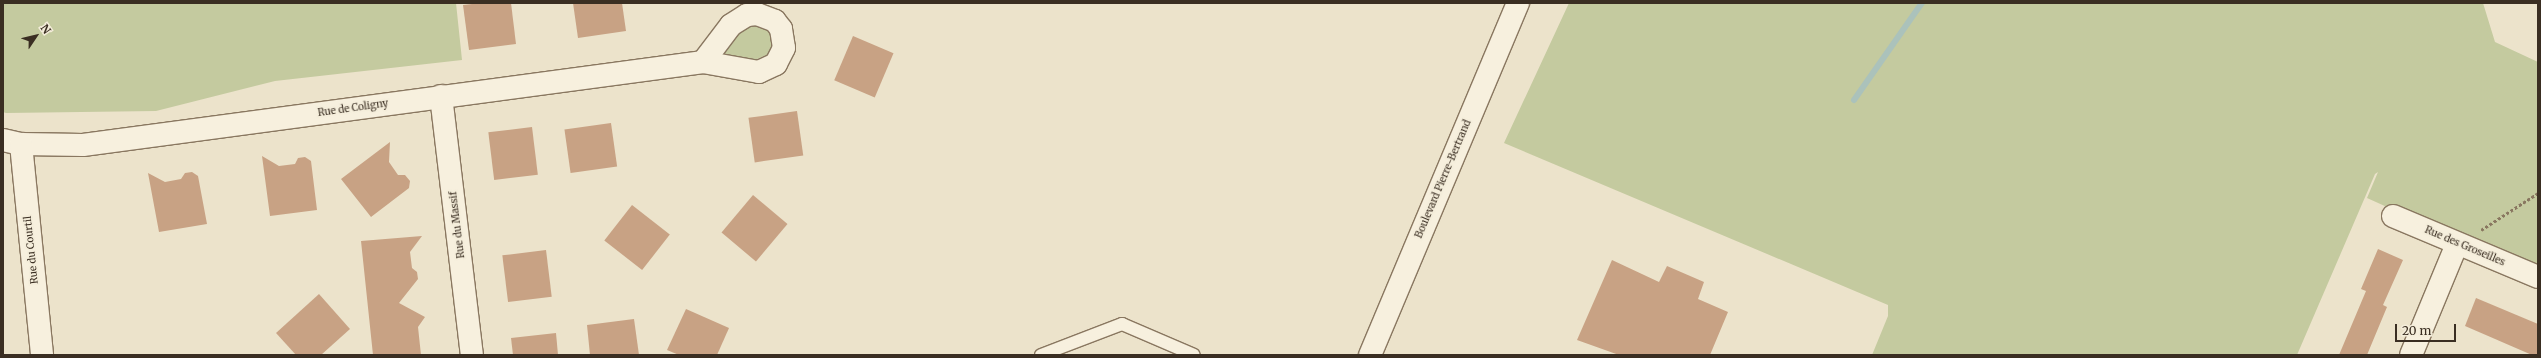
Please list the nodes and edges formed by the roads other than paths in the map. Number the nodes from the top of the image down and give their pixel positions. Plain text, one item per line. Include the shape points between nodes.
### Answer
1 (1518, 3) edge
2 (703, 62) dead end
3 (441, 96) junction
4 (12, 142) edge
5 (2393, 216) dead end
6 (2460, 244) junction
7 (2538, 277) edge
8 (42, 355) edge
9 (472, 355) edge
10 (1041, 355) edge
11 (1194, 355) edge
12 (1370, 355) edge
13 (2412, 355) edge

1 - 12 street, Boulevard Pierre-Bertrand
2 - 3 street, Rue de Coligny
3 - 4 street, Rue de Coligny via 83,145
3 - 9 street, Rue du Massif
4 - 8 street, Rue du Courtil
5 - 6 street, Rue des Groseilles
6 - 7 street, Rue des Groseilles
6 - 13 street
10 - 11 lane via 1122,324

